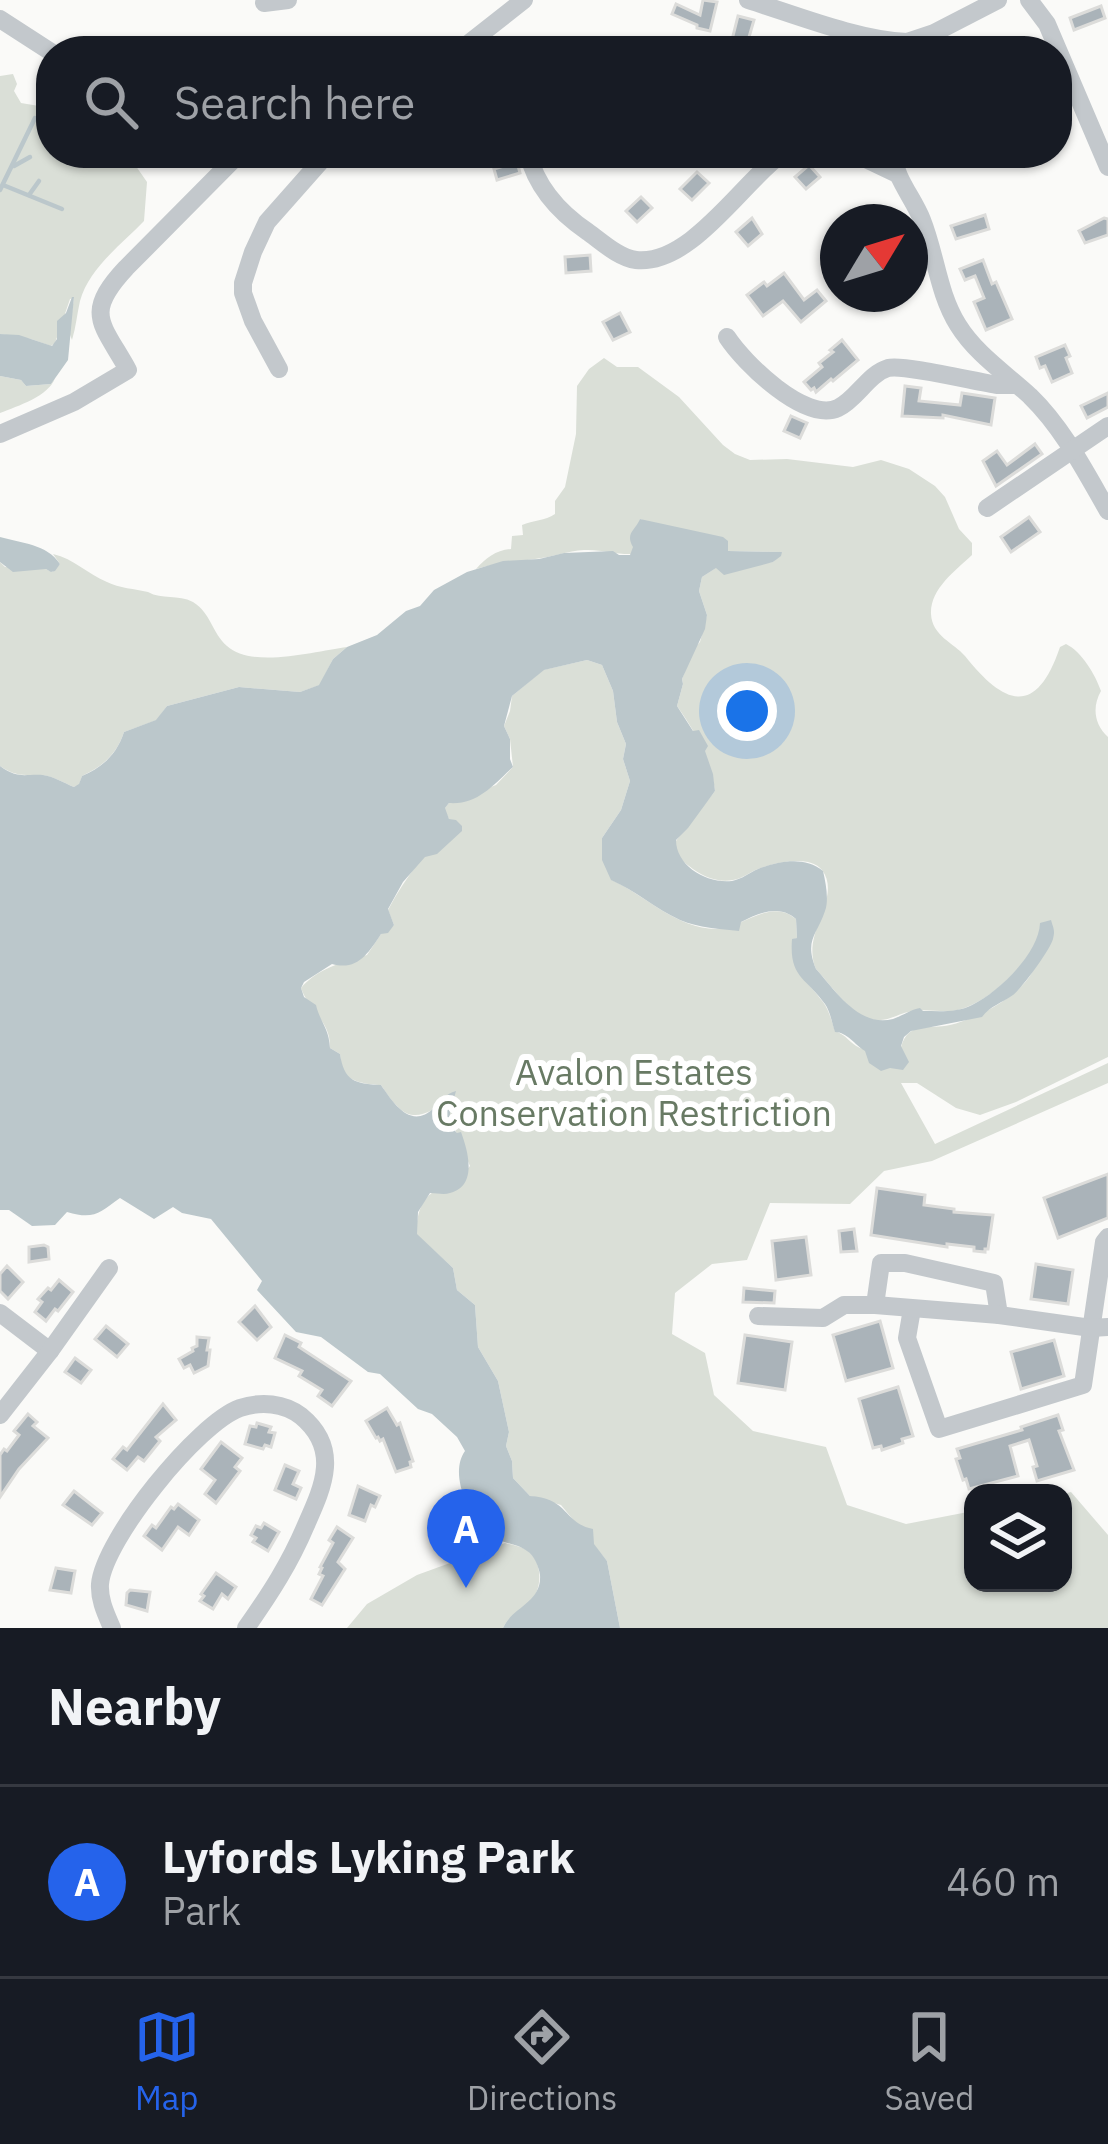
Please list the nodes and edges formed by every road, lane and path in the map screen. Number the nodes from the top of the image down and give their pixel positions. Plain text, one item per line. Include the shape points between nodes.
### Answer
1 (288, 0) edge
2 (524, 0) edge
3 (748, 0) edge
4 (998, 0) edge
5 (1029, 0) edge
6 (264, 3) dead end
7 (0, 19) edge
8 (478, 36) edge
9 (866, 36) edge
10 (928, 36) edge
11 (1052, 36) edge
12 (36, 42) edge
13 (1072, 83) edge
14 (1108, 167) edge
15 (224, 168) edge
16 (315, 168) edge
17 (533, 168) edge
18 (764, 168) edge
19 (885, 168) edge
20 (896, 168) edge
21 (897, 174) junction
22 (727, 337) dead end
23 (279, 369) dead end
24 (1016, 385) junction
25 (1108, 426) edge
26 (0, 434) edge
27 (1073, 450) junction
28 (987, 508) dead end
29 (1108, 511) edge
30 (1108, 1237) edge
31 (109, 1268) dead end
32 (1102, 1288) edge
33 (874, 1305) junction
34 (912, 1309) junction
35 (0, 1313) edge
36 (1000, 1315) junction
37 (758, 1316) dead end
38 (1099, 1328) edge
39 (50, 1351) junction
40 (0, 1415) edge
41 (112, 1628) edge
42 (246, 1628) edge

1 - 6 street
2 - 8 street
3 - 9 street
4 - 10 street
5 - 11 street
7 - 12 street
13 - 14 street
15 - 26 street via 101,301 104,329 128,370
16 - 23 street via 267,222 243,283
17 - 18 street via 555,206 636,260 682,246
19 - 21 street
20 - 21 street
21 - 24 street via 960,328
22 - 24 street via 766,379 819,411 842,406 894,367
24 - 27 street
25 - 27 street
27 - 28 street
27 - 29 street
30 - 32 street
31 - 39 street
32 - 38 street
33 - 34 street
33 - 36 street via 881,1263 905,1264 994,1283
33 - 37 street via 844,1305 823,1318
34 - 36 street
34 - 38 street via 907,1338 939,1429 1083,1385
35 - 39 street
36 - 38 street
39 - 40 street
41 - 42 street via 100,1585 133,1517 204,1432 241,1408 272,1404 310,1424 326,1472 295,1554

